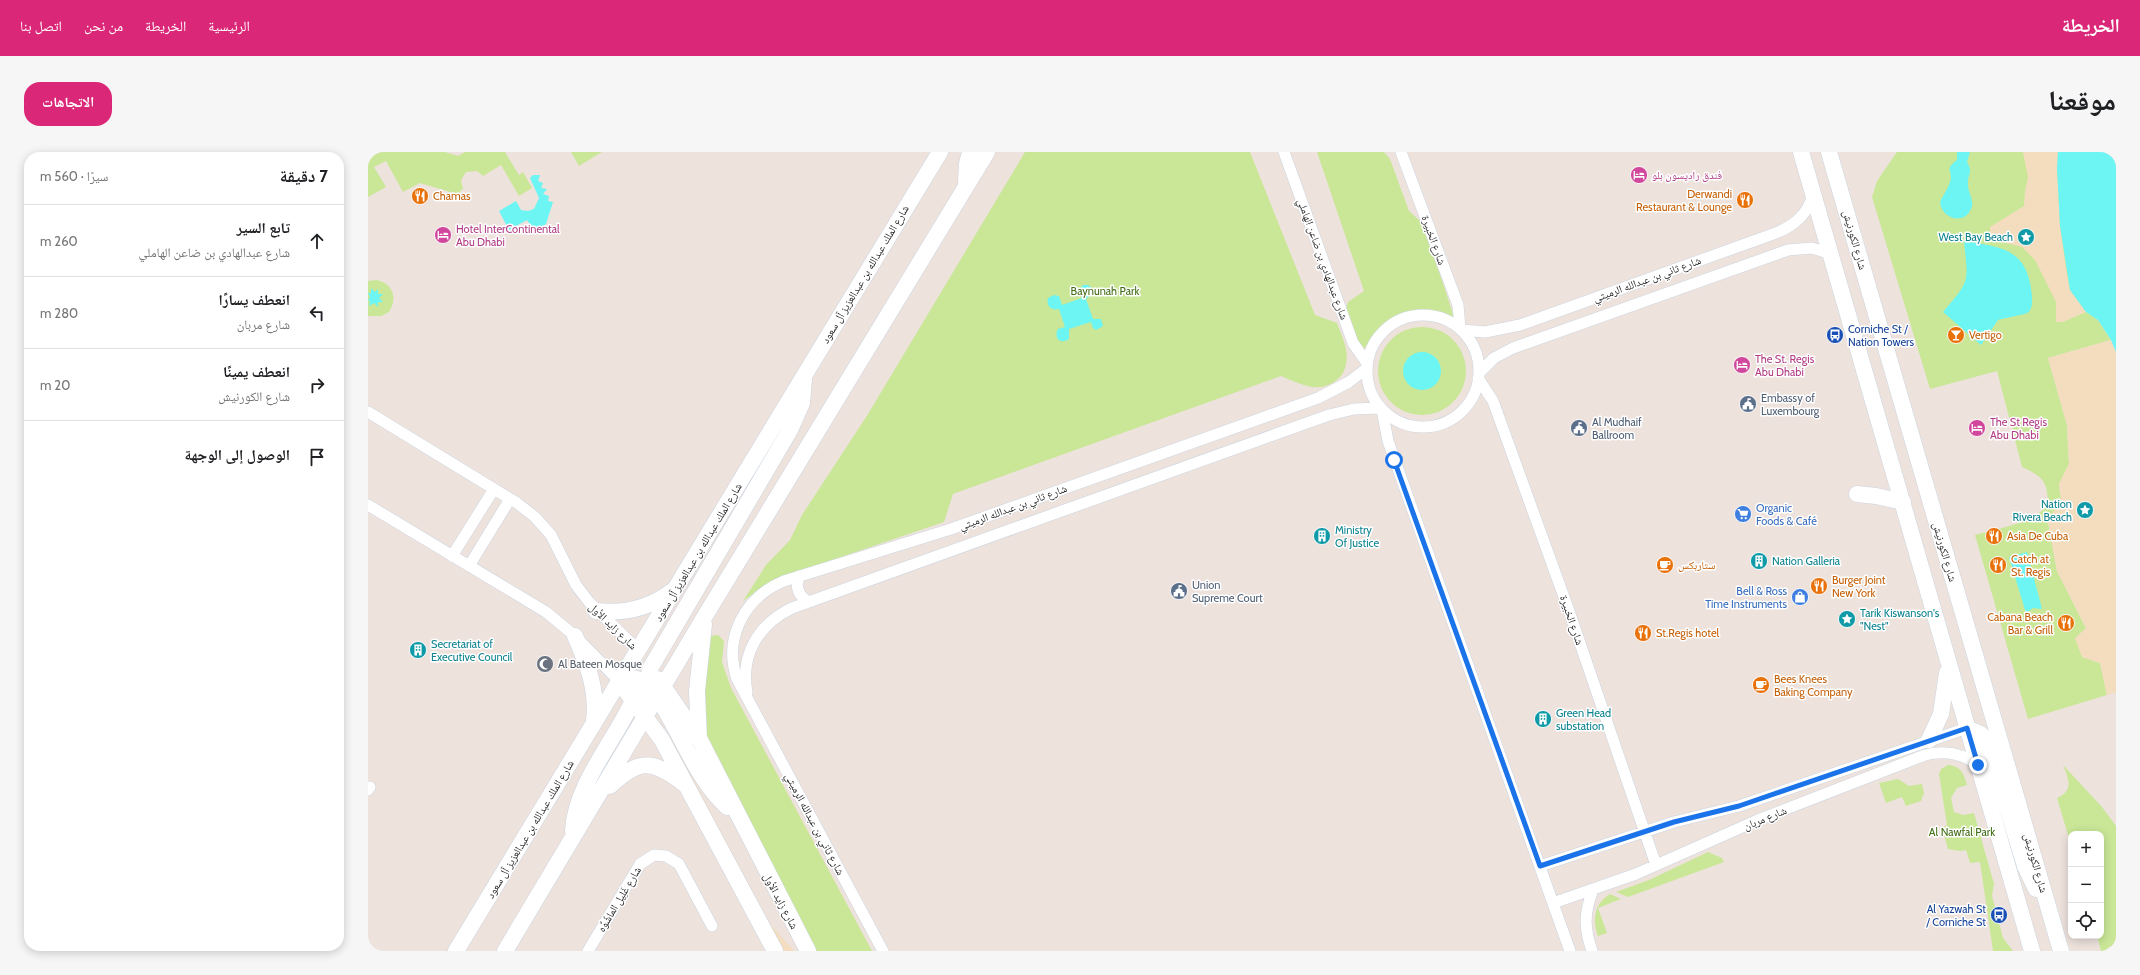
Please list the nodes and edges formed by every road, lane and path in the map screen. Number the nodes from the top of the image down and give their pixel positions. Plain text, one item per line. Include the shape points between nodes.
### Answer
1 (940, 152) edge
2 (970, 152) edge
3 (987, 152) edge
4 (1284, 152) edge
5 (1401, 152) edge
6 (1801, 152) edge
7 (1829, 152) edge
8 (966, 186) junction
9 (1813, 194) junction
10 (1831, 254) junction
11 (1461, 329) junction
12 (1367, 366) junction
13 (804, 375) junction
14 (1479, 375) junction
15 (1381, 409) junction
16 (368, 412) edge
17 (494, 489) junction
18 (1857, 494) dead end
19 (510, 499) junction
20 (1903, 502) junction
21 (368, 505) edge
22 (452, 556) junction
23 (469, 566) junction
24 (799, 576) junction
25 (676, 588) junction
26 (809, 602) junction
27 (596, 611) junction
28 (705, 616) junction
29 (576, 636) junction
30 (638, 650) junction
31 (1948, 665) junction
32 (651, 667) junction
33 (618, 680) junction
34 (643, 681) junction
35 (661, 692) junction
36 (748, 696) junction
37 (633, 701) junction
38 (646, 717) junction
39 (594, 723) junction
40 (1967, 728) junction
41 (700, 740) junction
42 (1929, 740) junction
43 (1978, 765) junction
44 (687, 786) junction
45 (598, 796) junction
46 (736, 815) junction
47 (1645, 831) junction
48 (572, 839) junction
49 (1656, 865) junction
50 (1540, 866) junction
51 (1593, 890) junction
52 (2047, 902) junction
53 (1552, 903) junction
54 (712, 926) dead end
55 (456, 951) edge
56 (505, 951) edge
57 (588, 951) edge
58 (774, 951) edge
59 (808, 951) edge
60 (883, 951) edge
61 (1570, 951) edge
62 (1592, 951) edge
63 (2032, 951) edge
64 (2061, 951) edge

1 - 13 main road, شارع الملك عبدالله بن عبدالعزيز آل سعود
2 - 8 main road via 965,175
3 - 8 main road
4 - 12 street, شارع عبدالهادي بن ضاعن الهاملي via 1353,343
5 - 11 street, شارع الخبيرة via 1458,305
6 - 9 main road
7 - 52 main road, شارع الكورنيش
8 - 28 main road
9 - 10 main road
9 - 11 street, شارع ثاني بن عبدالله الرميثي via 1802,217 1781,231 1520,325 1485,332
10 - 14 street, شارع ثاني بن عبدالله الرميثي via 1812,248 1788,250 1513,348 1494,358
10 - 20 main road
11 - 12 street via 1448,320 1434,315 1404,318 1379,335
11 - 14 street via 1476,354
12 - 15 street via 1370,389
12 - 24 street, شارع ثاني بن عبدالله الرميثي via 1344,385 1318,398 951,529
13 - 25 main road, شارع الملك عبدالله بن عبدالعزيز آل سعود
13 - 32 main road via 802,403 790,430
14 - 15 street via 1476,388 1466,407 1450,420 1440,424 1430,427 1409,426
14 - 47 street, شارع الخبيرة via 1493,401
15 - 26 street, شارع ثاني بن عبدالله الرميثي via 1354,409 1329,415
15 - 50 street via 1388,441
16 - 17 street, شارع زايد الأول
17 - 19 street, شارع زايد الأول
17 - 22 street
18 - 20 main road
19 - 23 street
19 - 27 street, شارع زايد الأول via 535,517 547,530 576,585
20 - 31 main road
21 - 22 street
22 - 23 street
23 - 29 street via 530,602
24 - 26 street via 798,591
24 - 36 street, شارع ثاني بن عبدالله الرميثي via 776,584 760,594 738,625 733,644 734,667 740,685
25 - 27 main road via 641,608 617,612
25 - 30 main road, شارع الملك عبدالله بن عبدالعزيز آل سعود
26 - 36 street, شارع ثاني بن عبدالله الرميثي via 775,618 756,637 746,666
27 - 30 street, شارع زايد الأول
28 - 35 main road
28 - 41 main road via 697,691
29 - 33 street
29 - 39 main road via 592,682
30 - 32 main road, شارع زايد الأول
30 - 33 main road, شارع الملك عبدالله بن عبدالعزيز آل سعود
30 - 34 main road
31 - 40 main road
31 - 42 main road via 1941,714
32 - 34 main road
32 - 35 main road, شارع زايد الأول
33 - 34 main road via 629,678
33 - 37 main road
33 - 39 main road, شارع الملك عبدالله بن عبدالعزيز آل سعود
34 - 35 main road
34 - 37 main road
34 - 38 main road
35 - 38 main road
35 - 41 main road, شارع زايد الأول
35 - 46 main road via 706,784
36 - 60 street, شارع ثاني بن عبدالله الرميثي
37 - 38 main road
37 - 48 main road via 580,799 574,818
38 - 44 main road via 662,740
38 - 45 main road
39 - 55 main road, شارع الملك عبدالله بن عبدالعزيز آل سعود
40 - 42 street, شارع مربان
40 - 43 main road
40 - 52 main road via 1981,734 1988,744 2024,866 2032,884
41 - 46 main road, شارع زايد الأول
42 - 47 street, شارع مربان via 1739,806
43 - 49 street, شارع مربان via 1966,757 1951,753 1926,755 1758,820
43 - 63 main road
44 - 45 main road via 662,768 641,766 626,771
44 - 58 main road
45 - 48 main road
46 - 59 main road, شارع زايد الأول
47 - 49 street, شارع الخبيرة
47 - 50 street, شارع مربان
48 - 56 main road
49 - 51 street, شارع مربان
50 - 53 street
51 - 53 street, شارع مربان
51 - 62 street via 1584,921
52 - 64 main road, شارع الكورنيش
53 - 61 street
54 - 57 street, شارع غَلِيل الماشُوَّه via 679,864 666,856 654,855 640,864

